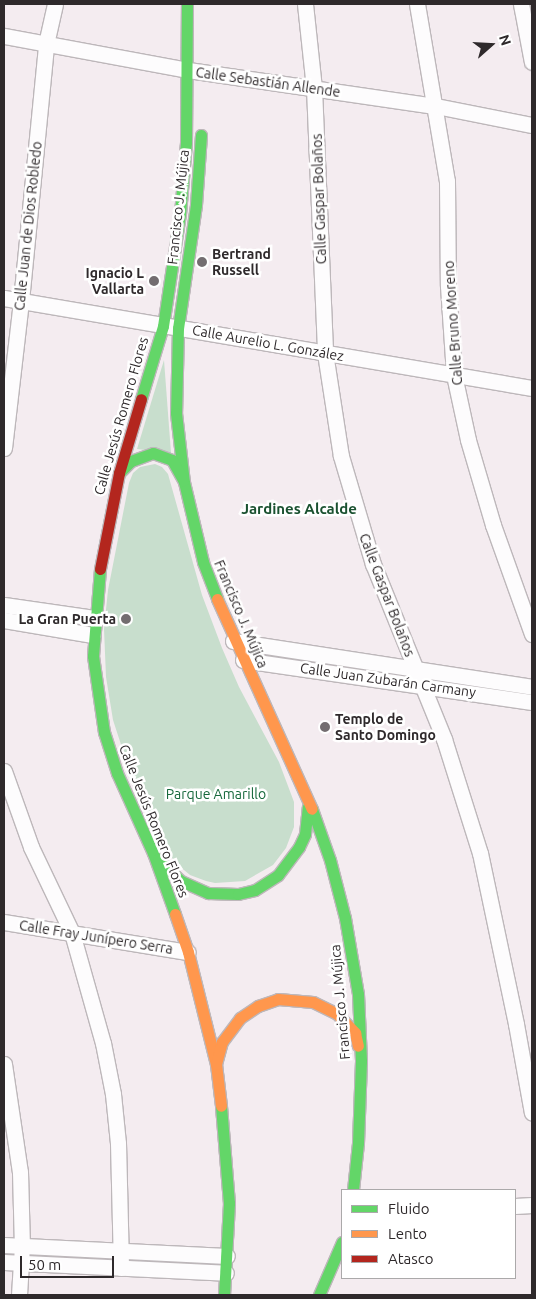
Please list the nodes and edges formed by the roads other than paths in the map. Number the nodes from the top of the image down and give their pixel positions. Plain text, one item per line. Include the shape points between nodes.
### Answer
1 (55, 4) edge
2 (187, 4) edge
3 (305, 4) edge
4 (417, 4) edge
5 (521, 4) edge
6 (4, 36) edge
7 (46, 44) junction
8 (532, 62) edge
9 (199, 72) junction
10 (314, 88) junction
11 (436, 106) junction
12 (201, 122) dead end
13 (532, 125) edge
14 (4, 298) edge
15 (21, 301) junction
16 (162, 326) junction
17 (178, 328) junction
18 (325, 353) junction
19 (454, 374) junction
20 (532, 388) edge
21 (4, 448) edge
22 (119, 474) junction
23 (184, 482) junction
24 (4, 605) edge
25 (94, 618) junction
26 (4, 620) edge
27 (532, 634) edge
28 (93, 635) junction
29 (233, 641) junction
30 (243, 660) junction
31 (415, 668) junction
32 (422, 684) junction
33 (532, 687) edge
34 (532, 702) edge
35 (4, 771) edge
36 (308, 796) junction
37 (153, 853) junction
38 (4, 922) edge
39 (72, 933) junction
40 (188, 952) junction
41 (362, 1061) junction
42 (4, 1064) edge
43 (216, 1064) junction
44 (532, 1114) edge
45 (353, 1189) edge
46 (532, 1205) edge
47 (516, 1206) edge
48 (341, 1244) edge
49 (4, 1245) edge
50 (22, 1246) junction
51 (121, 1251) junction
52 (227, 1256) junction
53 (4, 1262) edge
54 (22, 1263) junction
55 (120, 1268) junction
56 (226, 1273) junction
57 (19, 1295) edge
58 (224, 1295) edge
59 (319, 1295) edge

1 - 7 street, Calle Juan de Dios Robledo
2 - 9 street, Calle Jesús Romero Flores
3 - 10 street, Calle Gaspar Bolaños
4 - 11 street, Calle Bruno Moreno
5 - 8 street
6 - 7 street, Calle Sebastián Allende
7 - 9 street, Calle Sebastián Allende
7 - 15 street, Calle Juan de Dios Robledo
9 - 10 street, Calle Sebastián Allende
9 - 16 street, Calle Jesús Romero Flores via 186,142 180,214
10 - 11 street, Calle Sebastián Allende
10 - 18 street, Calle Gaspar Bolaños
11 - 13 street, Calle Sebastián Allende
11 - 19 street, Calle Bruno Moreno via 448,181 448,286
12 - 17 street, Francisco J. Mújica via 196,205
14 - 15 street, Calle Aurelio L. González
15 - 16 street, Calle Aurelio L. González
15 - 21 street, Calle Juan de Dios Robledo
16 - 17 street, Calle Aurelio L. González
16 - 22 street, Calle Jesús Romero Flores
17 - 18 street, Calle Aurelio L. González
17 - 23 street, Francisco J. Mújica via 176,413
18 - 19 street, Calle Aurelio L. González
18 - 31 street, Calle Gaspar Bolaños via 343,465 373,564
19 - 20 street, Calle Aurelio L. González
19 - 27 street, Calle Bruno Moreno via 468,440 493,525
22 - 23 street via 131,460 153,453 172,460
22 - 25 street, Calle Jesús Romero Flores via 102,551
23 - 29 street, Francisco J. Mújica via 203,562
24 - 25 street
25 - 28 street, Calle Jesús Romero Flores
26 - 28 street
28 - 37 street, Calle Jesús Romero Flores via 95,684 104,732 117,773
29 - 30 street, Francisco J. Mújica
29 - 31 street, Calle Juan Zubarán Carmany
30 - 32 street, Calle Juan Zubarán Carmany
30 - 36 street, Francisco J. Mújica
31 - 32 street, Calle Gaspar Bolaños
31 - 33 street, Calle Juan Zubarán Carmany
32 - 34 street, Calle Juan Zubarán Carmany
32 - 44 street, Calle Gaspar Bolaños via 444,739 480,853
35 - 39 street via 31,847
36 - 37 street via 308,818 300,847 278,875 254,890 224,895 193,888 169,871
36 - 41 street, Francisco J. Mújica via 330,860 350,941 358,994
37 - 40 street, Calle Jesús Romero Flores
38 - 39 street, Calle Fray Junípero Serra
39 - 40 street, Calle Fray Junípero Serra
39 - 51 street via 103,1043 113,1094
40 - 43 street, Calle Jesús Romero Flores
41 - 43 street via 355,1033 346,1021 313,1002 278,999 258,1006 240,1018 222,1042
41 - 45 street, Francisco J. Mújica
42 - 50 street via 20,1172
43 - 52 street, Calle Jesús Romero Flores via 228,1186
46 - 47 street
48 - 59 street
49 - 50 street
50 - 51 street
50 - 54 street
51 - 52 street
51 - 55 street
52 - 56 street, Calle Jesús Romero Flores
53 - 54 street
54 - 55 street
54 - 57 street
55 - 56 street
56 - 58 street, Calle Jesús Romero Flores

